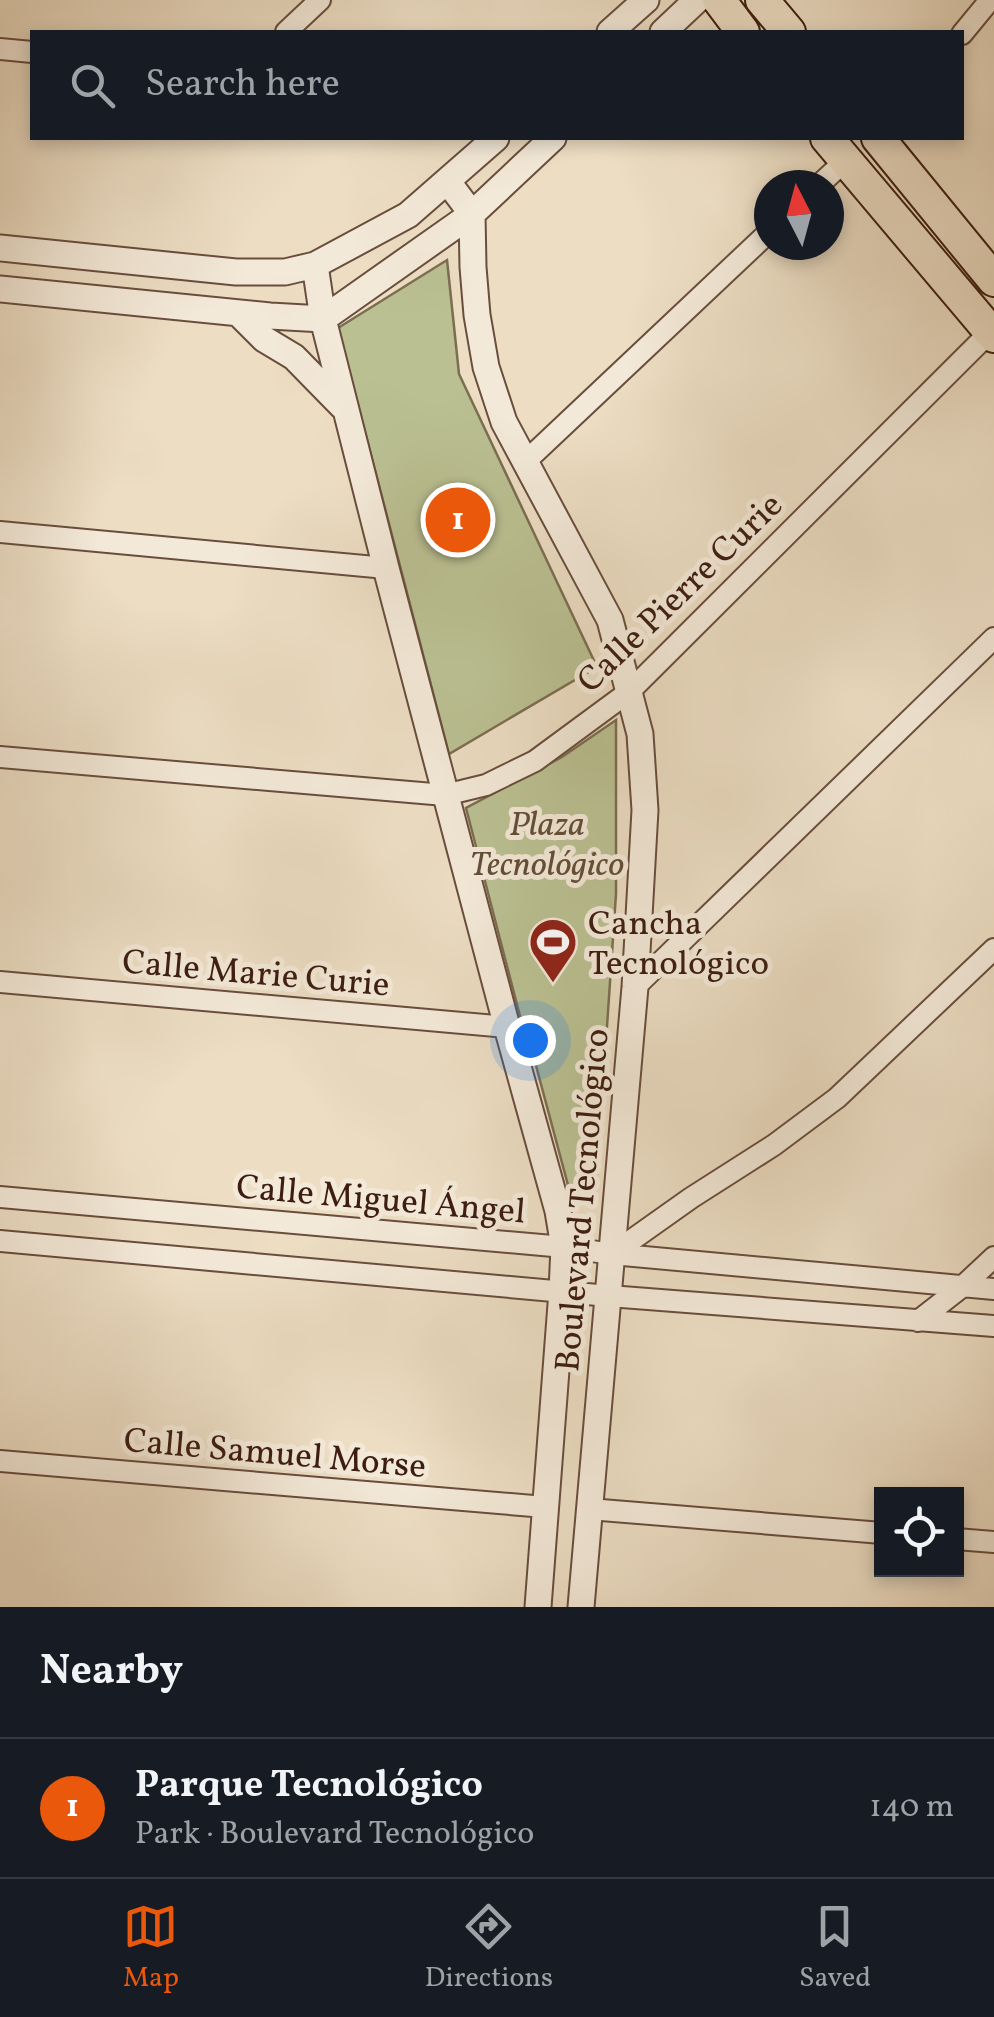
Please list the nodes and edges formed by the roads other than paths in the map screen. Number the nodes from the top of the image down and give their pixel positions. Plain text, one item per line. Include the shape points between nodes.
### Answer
1 (320, 0) edge
2 (646, 0) edge
3 (697, 0) edge
4 (719, 0) edge
5 (762, 0) edge
6 (990, 0) edge
7 (288, 30) edge
8 (612, 30) edge
9 (665, 30) edge
10 (742, 30) edge
11 (787, 30) edge
12 (964, 32) edge
13 (0, 49) edge
14 (30, 52) edge
15 (494, 140) edge
16 (550, 140) edge
17 (880, 140) edge
18 (836, 149) edge
19 (448, 182) junction
20 (472, 214) junction
21 (754, 246) edge
22 (0, 248) edge
23 (314, 265) junction
24 (994, 280) edge
25 (0, 290) edge
26 (238, 313) junction
27 (323, 319) junction
28 (992, 334) edge
29 (346, 409) junction
30 (526, 462) junction
31 (0, 532) edge
32 (386, 568) junction
33 (994, 638) edge
34 (630, 691) junction
35 (0, 757) edge
36 (445, 795) junction
37 (994, 948) edge
38 (0, 982) edge
39 (635, 987) junction
40 (507, 1027) junction
41 (0, 1197) edge
42 (0, 1240) edge
43 (564, 1247) junction
44 (612, 1254) junction
45 (994, 1257) edge
46 (963, 1286) junction
47 (994, 1288) edge
48 (562, 1291) junction
49 (608, 1296) junction
50 (918, 1320) junction
51 (994, 1326) edge
52 (0, 1462) edge
53 (545, 1508) junction
54 (589, 1509) junction
55 (874, 1532) edge
56 (964, 1540) edge
57 (994, 1542) edge
58 (538, 1607) edge
59 (581, 1607) edge

1 - 7 street
2 - 8 street
3 - 9 street
4 - 10 main road
5 - 11 main road
6 - 12 street
13 - 14 street
15 - 19 street
16 - 20 street
17 - 24 main road
18 - 28 main road
19 - 20 street
19 - 23 street via 408,215
20 - 27 street
20 - 30 street, Boulevard Tecnológico via 486,367
21 - 30 street
22 - 23 street via 236,272
23 - 27 street, Boulevard Tecnológico
25 - 26 street
26 - 27 street
26 - 29 street
27 - 29 street, Boulevard Tecnológico
28 - 34 street, Calle Pierre Curie
29 - 32 street, Boulevard Tecnológico
30 - 34 street, Boulevard Tecnológico via 610,620
31 - 32 street
32 - 36 street, Boulevard Tecnológico
33 - 39 street
34 - 36 street, Calle Pierre Curie via 534,761
34 - 39 street, Boulevard Tecnológico via 645,810
35 - 36 street, Calle Pierre Curie
36 - 40 street, Boulevard Tecnológico
37 - 44 street via 836,1098
38 - 40 street, Calle Marie Curie
39 - 44 street, Boulevard Tecnológico
40 - 43 street, Boulevard Tecnológico
41 - 43 street, Calle Miguel Ángel
42 - 48 street
43 - 44 street, Calle Miguel Ángel
43 - 48 street, Boulevard Tecnológico
44 - 46 street, Calle Miguel Ángel
44 - 49 street, Boulevard Tecnológico
45 - 46 street
46 - 47 street, Calle Miguel Ángel
46 - 50 street
48 - 49 street
48 - 53 street, Boulevard Tecnológico
49 - 50 street
49 - 54 street, Boulevard Tecnológico
50 - 51 street
52 - 53 street, Calle Samuel Morse
53 - 58 street, Boulevard Tecnológico
54 - 55 street
54 - 59 street, Boulevard Tecnológico
56 - 57 street

